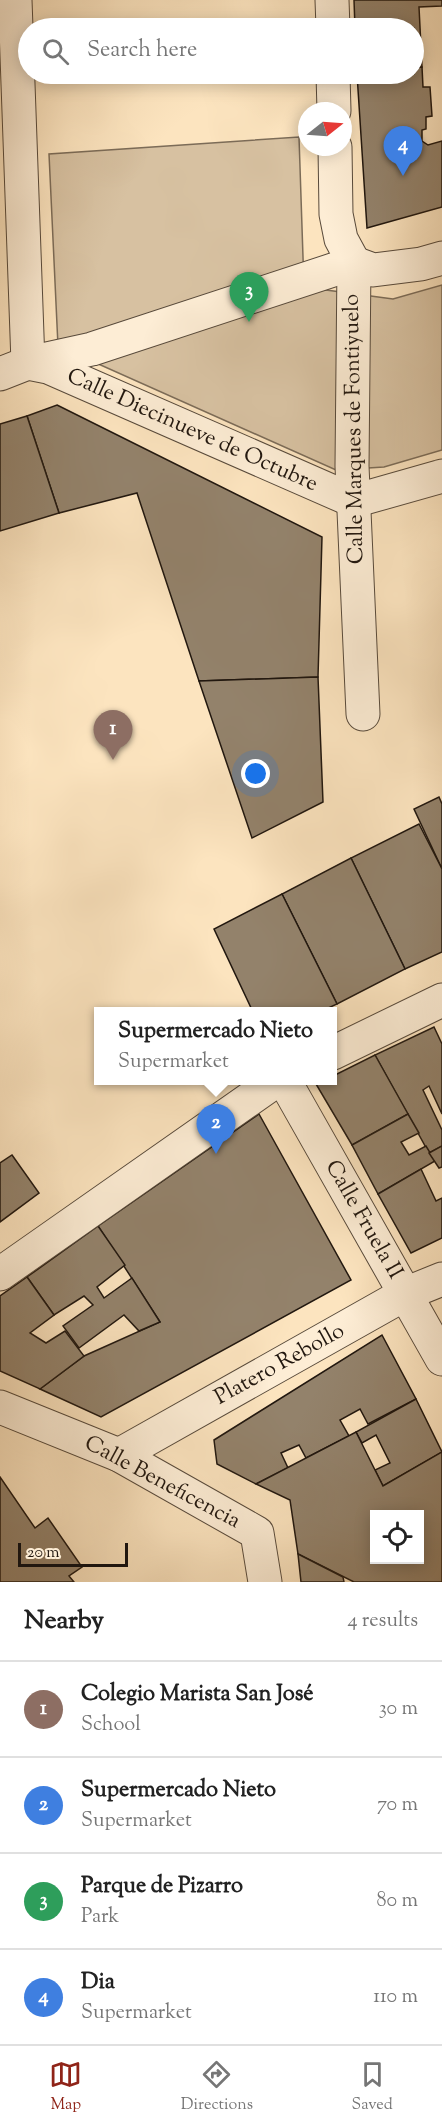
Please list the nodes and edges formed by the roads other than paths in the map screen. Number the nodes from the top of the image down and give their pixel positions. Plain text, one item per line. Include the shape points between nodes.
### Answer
1 (15, 0) edge
2 (332, 0) edge
3 (333, 18) edge
4 (333, 84) edge
5 (334, 102) edge
6 (335, 156) edge
7 (442, 258) edge
8 (354, 263) junction
9 (14, 368) edge
10 (442, 476) edge
11 (354, 501) junction
12 (363, 714) dead end
13 (442, 1000) edge
14 (337, 1051) edge
15 (270, 1085) edge
16 (287, 1085) edge
17 (0, 1274) edge
18 (442, 1279) edge
19 (405, 1294) junction
20 (442, 1359) edge
21 (0, 1407) edge
22 (119, 1455) junction
23 (265, 1582) edge

1 - 9 street
2 - 3 street
4 - 5 street
6 - 8 street, Calle Marques de Fontiyuelo via 336,214 341,238
7 - 8 street, Calle Diecinueve de Octubre via 373,270
8 - 9 street, Calle Diecinueve de Octubre via 92,349
8 - 11 street, Calle Marques de Fontiyuelo
9 - 11 street, Calle Diecinueve de Octubre via 48,368
10 - 11 street
11 - 12 street, Calle Marques de Fontiyuelo
13 - 14 street
15 - 17 street
16 - 19 street, Calle Fruela II
18 - 19 street, Platero Rebollo
19 - 20 street, Calle Fruela II
19 - 22 street, Platero Rebollo
21 - 22 street, Calle Beneficencia
22 - 23 street, Calle Beneficencia via 257,1533

